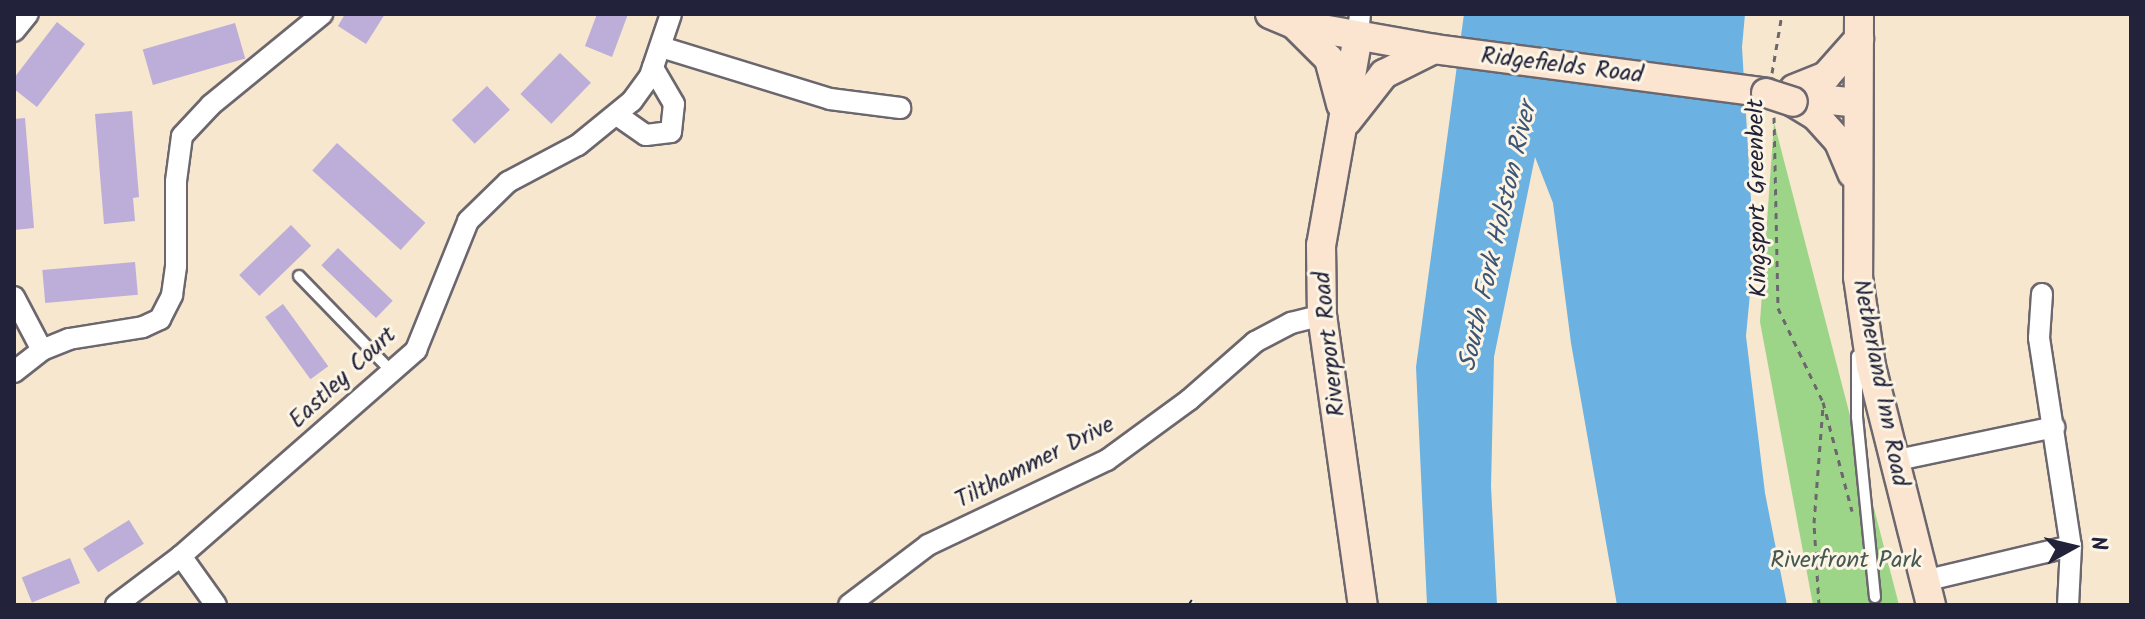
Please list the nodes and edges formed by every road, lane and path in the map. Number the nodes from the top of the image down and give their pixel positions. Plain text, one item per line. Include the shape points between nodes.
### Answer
1 (28, 14) edge
2 (322, 14) edge
3 (671, 14) edge
4 (1782, 14) edge
5 (1282, 19) edge
6 (1359, 25) edge
7 (1859, 26) edge
8 (14, 31) edge
9 (661, 47) junction
10 (1434, 49) junction
11 (653, 68) junction
12 (1782, 95) junction
13 (1857, 103) junction
14 (900, 108) dead end
15 (617, 115) junction
16 (1339, 136) junction
17 (1855, 188) junction
18 (299, 276) dead end
19 (1858, 277) junction
20 (2042, 294) dead end
21 (14, 297) edge
22 (1322, 315) junction
23 (42, 350) junction
24 (14, 372) edge
25 (393, 373) junction
26 (1823, 402) junction
27 (2054, 427) junction
28 (1893, 461) junction
29 (1855, 522) dead end
30 (2071, 546) junction
31 (181, 556) junction
32 (1928, 593) edge
33 (1875, 597) dead end
34 (116, 605) edge
35 (216, 605) edge
36 (849, 605) edge
37 (1363, 605) edge
38 (1819, 605) edge
39 (2068, 605) edge

1 - 8 street
2 - 23 street via 211,105 182,136 176,266 172,295 160,319
3 - 9 street, Eastley Court
4 - 12 path, Kingsport Greenbelt via 1772,57
5 - 6 main road, Ridgefields Road
5 - 16 main road via 1318,45 1337,77
6 - 10 main road, Ridgefields Road
6 - 16 main road, Riverport Road
7 - 12 main road via 1826,76
7 - 13 main road, Netherland Inn Road
9 - 11 street, Eastley Court
9 - 14 street via 830,99
10 - 12 main road, Ridgefields Road
10 - 16 main road via 1384,74 1365,93
11 - 15 street, Eastley Court
11 - 15 street via 674,104 671,132 646,135
12 - 13 main road, Ridgefields Road
12 - 17 main road via 1815,115 1839,142
12 - 26 path, Kingsport Greenbelt via 1778,308
13 - 17 main road, Netherland Inn Road
15 - 25 street, Eastley Court via 485,200 451,252 430,324 416,350
16 - 22 main road, Riverport Road via 1321,245
17 - 19 main road, Netherland Inn Road
18 - 25 lane
19 - 28 main road, Netherland Inn Road
19 - 33 lane via 1857,417
20 - 27 street via 2039,338
21 - 23 street
22 - 36 street, Tilthammer Drive via 1291,323 1255,342 1179,408 1107,460 928,545
22 - 37 main road, Riverport Road
23 - 24 street
25 - 31 street, Eastley Court
26 - 29 path, Kingsport Greenbelt
26 - 38 path via 1814,523
27 - 28 street
27 - 30 street
28 - 32 main road, Netherland Inn Road
30 - 32 street
30 - 39 street
31 - 34 street, Eastley Court
31 - 35 street

